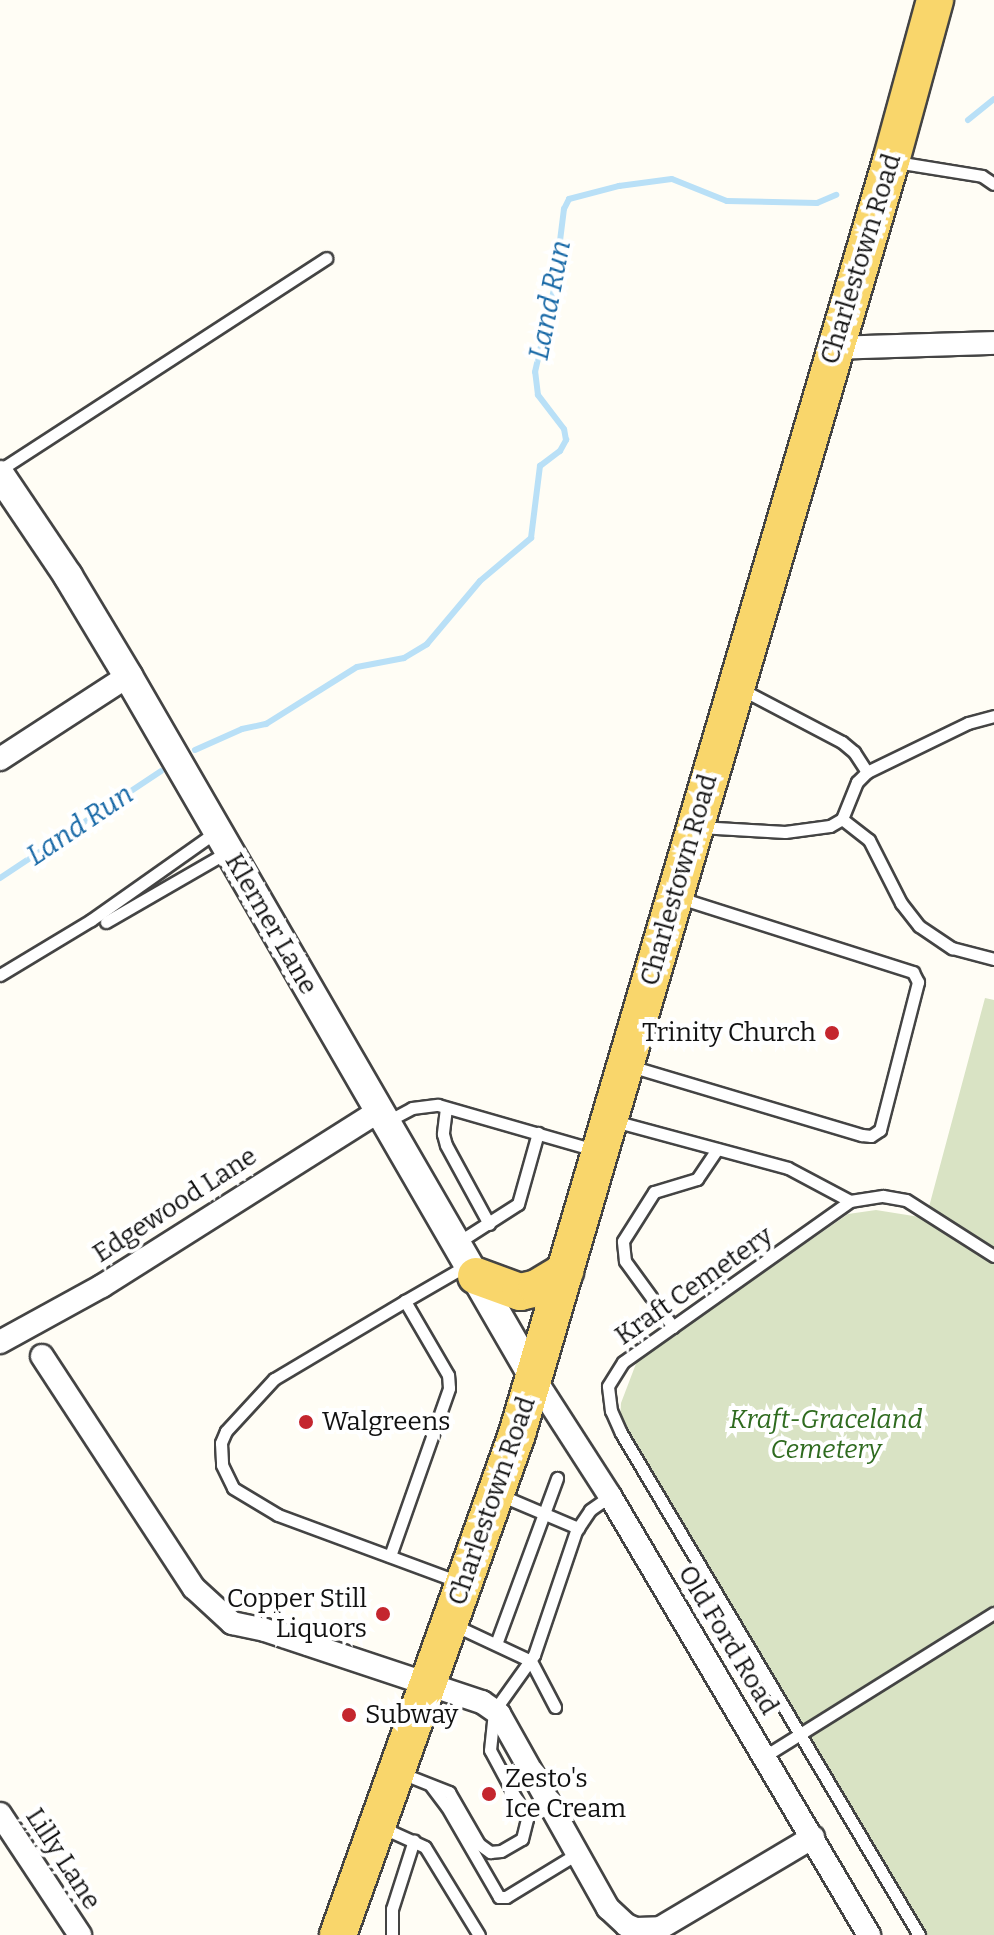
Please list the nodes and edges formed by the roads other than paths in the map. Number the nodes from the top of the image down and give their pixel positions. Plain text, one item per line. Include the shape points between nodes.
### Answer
1 (935, 0) edge
2 (891, 161) junction
3 (994, 167) edge
4 (982, 176) junction
5 (994, 184) edge
6 (326, 258) dead end
7 (994, 343) edge
8 (834, 348) junction
9 (0, 472) edge
10 (128, 676) junction
11 (736, 686) junction
12 (994, 716) edge
13 (0, 759) edge
14 (867, 772) junction
15 (842, 819) junction
16 (694, 827) junction
17 (223, 841) junction
18 (674, 896) junction
19 (106, 922) dead end
20 (994, 959) edge
21 (0, 975) edge
22 (625, 1065) junction
23 (446, 1108) junction
24 (382, 1117) junction
25 (538, 1133) junction
26 (605, 1135) junction
27 (717, 1149) junction
28 (850, 1201) junction
29 (489, 1224) junction
30 (994, 1256) edge
31 (468, 1260) junction
32 (565, 1271) junction
33 (405, 1301) junction
34 (673, 1327) junction
35 (0, 1342) edge
36 (42, 1356) dead end
37 (534, 1378) junction
38 (557, 1478) dead end
39 (496, 1493) junction
40 (610, 1496) junction
41 (543, 1513) junction
42 (578, 1528) junction
43 (390, 1556) junction
44 (463, 1584) junction
45 (994, 1613) edge
46 (449, 1623) junction
47 (496, 1644) junction
48 (531, 1661) junction
49 (427, 1685) junction
50 (555, 1707) dead end
51 (494, 1711) junction
52 (802, 1733) junction
53 (765, 1756) junction
54 (412, 1777) junction
55 (0, 1814) edge
56 (377, 1825) junction
57 (813, 1837) junction
58 (414, 1840) junction
59 (578, 1853) junction
60 (80, 1935) edge
61 (338, 1935) edge
62 (392, 1935) edge
63 (479, 1935) edge
64 (869, 1935) edge
65 (919, 1935) edge

1 - 2 main road, Charlestown Road
2 - 4 lane
2 - 8 main road, Charlestown Road
3 - 4 lane
4 - 5 lane
6 - 9 lane
7 - 8 street
8 - 11 main road, Charlestown Road
9 - 10 street, Klerner Lane
10 - 13 street
10 - 17 street, Klerner Lane
11 - 14 lane via 842,742
11 - 16 main road, Charlestown Road
12 - 14 lane via 968,723
14 - 15 lane via 857,782
15 - 16 lane via 801,831
15 - 20 lane via 869,840 906,912 919,926 952,948
16 - 18 main road, Charlestown Road
17 - 19 lane
17 - 21 lane
17 - 24 street, Klerner Lane
18 - 22 main road, Charlestown Road
18 - 22 lane via 913,972 918,982 880,1130 862,1135
22 - 26 main road, Charlestown Road
23 - 24 lane via 424,1105
23 - 25 lane
23 - 29 lane via 446,1145
24 - 31 street, Klerner Lane
24 - 35 street, Edgewood Lane
25 - 26 lane
25 - 29 lane via 521,1198
26 - 27 lane
26 - 32 main road, Charlestown Road
27 - 28 lane via 788,1168
27 - 34 lane via 697,1179 654,1192 623,1241 625,1261
28 - 30 lane, Kraft Cemetery via 883,1196 906,1200
28 - 34 lane, Kraft Cemetery
29 - 31 lane
31 - 32 main road via 520,1292
31 - 33 lane
31 - 37 street, Klerner Lane
32 - 37 main road, Charlestown Road
33 - 43 lane via 450,1383
33 - 43 lane via 274,1379 239,1412 221,1443 226,1477 252,1502
34 - 52 lane, Kraft Cemetery via 614,1373 608,1386 611,1411
36 - 49 street via 194,1588 232,1623
37 - 39 main road, Charlestown Road
37 - 40 street, Old Ford Road
38 - 41 lane
39 - 41 lane
39 - 44 main road, Charlestown Road
40 - 42 lane via 590,1510
40 - 53 street, Old Ford Road
41 - 42 lane
41 - 47 lane
42 - 48 lane via 561,1558
43 - 44 lane
44 - 46 main road, Charlestown Road
45 - 52 lane
46 - 47 lane
46 - 49 main road, Charlestown Road
47 - 48 lane
48 - 50 lane
48 - 51 lane
49 - 51 street via 482,1702
49 - 54 main road, Charlestown Road
51 - 54 lane via 490,1750 527,1819 522,1839 501,1851 484,1849 449,1792
51 - 59 street via 507,1723
52 - 53 lane
52 - 65 lane, Kraft Cemetery
53 - 57 street, Old Ford Road
54 - 56 main road, Charlestown Road
54 - 59 lane via 447,1807 499,1897
55 - 60 street, Lilly Lane
56 - 58 lane
56 - 61 main road, Charlestown Road
57 - 59 street via 696,1908 648,1930 616,1919
57 - 64 street, Old Ford Road
58 - 62 lane via 392,1909
58 - 63 lane via 433,1857

